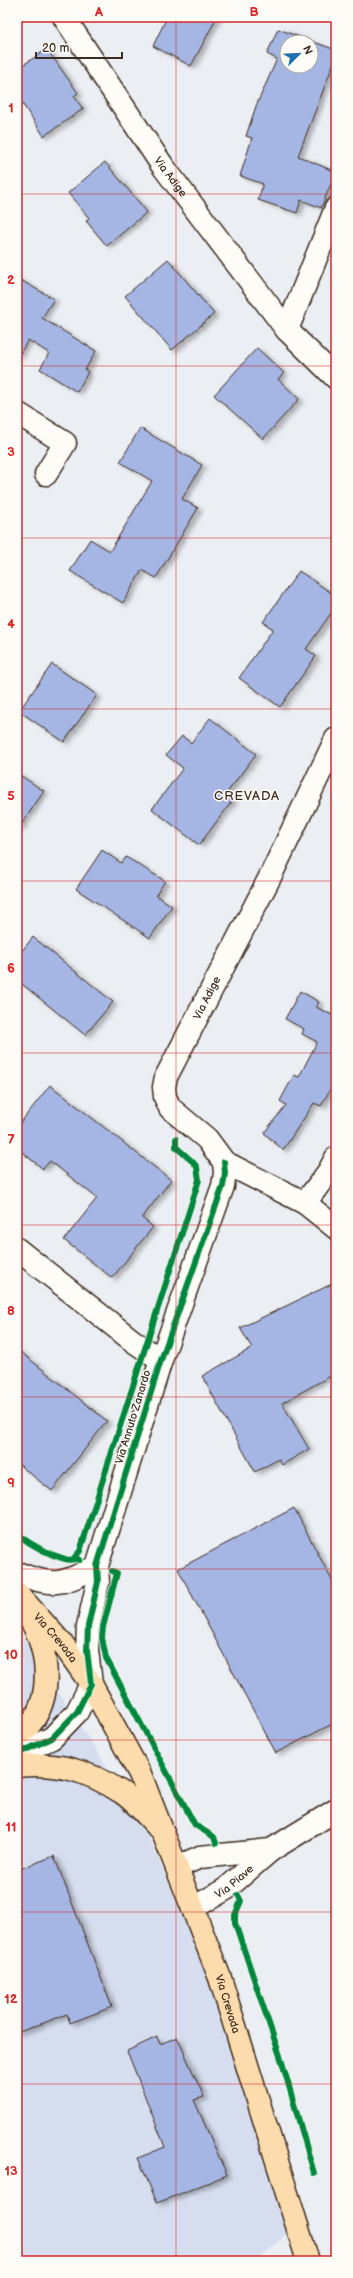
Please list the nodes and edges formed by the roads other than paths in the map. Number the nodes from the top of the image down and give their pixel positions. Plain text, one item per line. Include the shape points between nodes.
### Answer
1 (64, 17) edge
2 (336, 208) edge
3 (287, 330) junction
4 (336, 378) edge
5 (17, 413) edge
6 (46, 474) dead end
7 (336, 739) edge
8 (336, 1158) edge
9 (224, 1162) junction
10 (305, 1203) junction
11 (336, 1228) edge
12 (17, 1249) edge
13 (161, 1360) junction
14 (97, 1566) junction
15 (17, 1573) edge
16 (17, 1593) edge
17 (17, 1601) edge
18 (92, 1684) junction
19 (17, 1736) edge
20 (17, 1754) edge
21 (17, 1766) edge
22 (336, 1810) edge
23 (160, 1830) junction
24 (271, 1850) junction
25 (177, 1867) junction
26 (193, 1908) junction
27 (308, 2261) edge

1 - 3 street, Via Adige via 162,165
2 - 3 street
3 - 4 street, Via Adige
5 - 6 street via 65,443
7 - 9 street, Via Adige via 268,879 166,1077 164,1097 170,1108 207,1139
8 - 10 street
9 - 10 street, Via Adige
9 - 13 street, Via Annuto Zanardo via 223,1186
10 - 11 street, Via Adige
12 - 13 street via 133,1342
13 - 14 street, Via Annuto Zanardo
14 - 15 street via 70,1581 40,1581
14 - 18 street, Via Annuto Zanardo via 98,1582 88,1626 87,1650
16 - 18 main road, Via Crevada via 65,1647
17 - 19 main road, Via Crevada via 31,1621 41,1644 46,1668 46,1690 35,1716
18 - 20 street via 76,1712 52,1738
18 - 23 main road, Via Crevada via 140,1774
21 - 23 main road, Via Crevada via 58,1765 96,1778 122,1792
22 - 24 street, Via Piave
23 - 25 main road, Via Crevada
24 - 25 street, Via Piave via 200,1857
24 - 26 street, Via Piave via 226,1889
25 - 26 main road, Via Crevada
26 - 27 main road, Via Crevada via 220,1978

